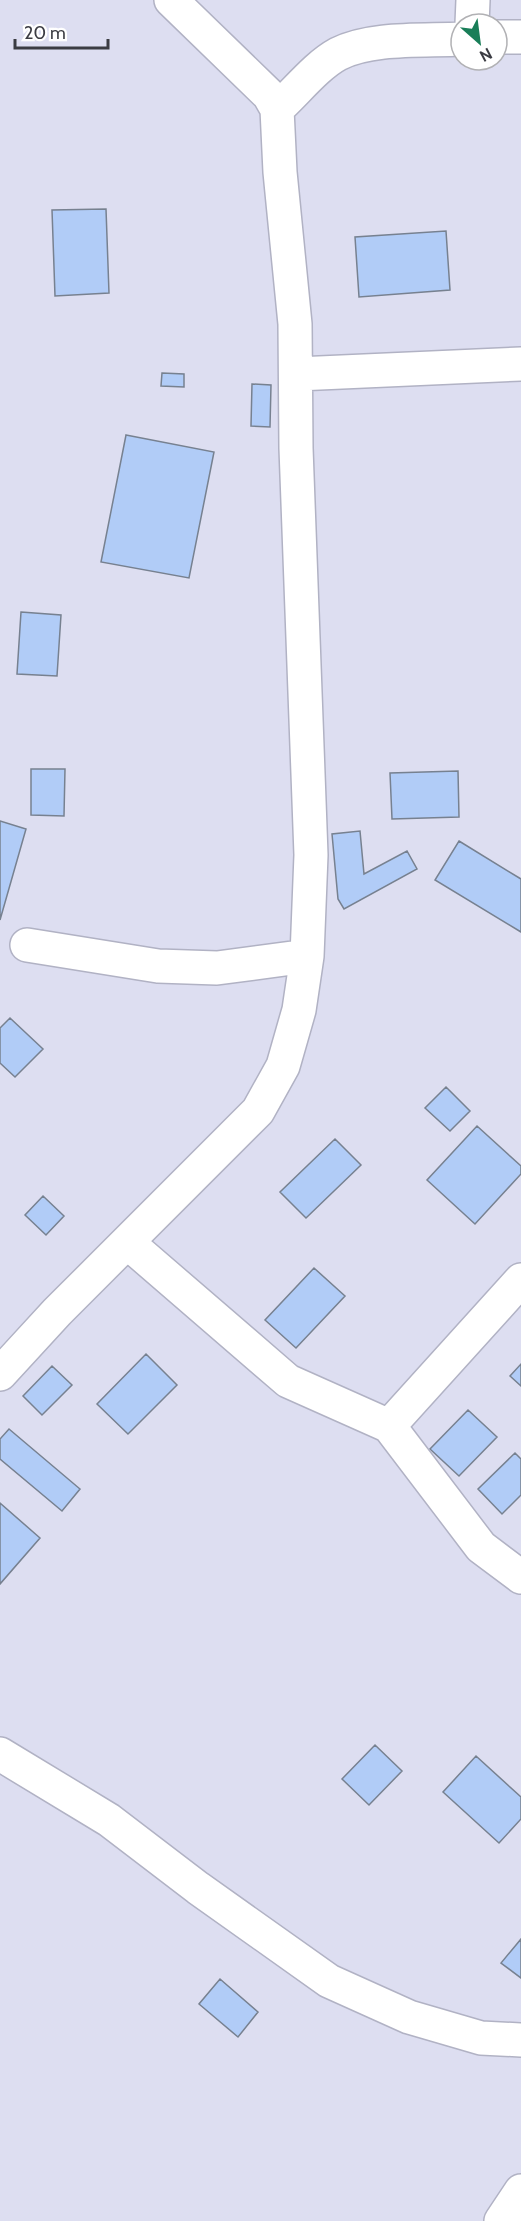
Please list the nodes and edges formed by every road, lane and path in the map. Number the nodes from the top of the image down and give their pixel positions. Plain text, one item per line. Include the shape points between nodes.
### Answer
1 (171, 0) edge
2 (449, 40) edge
3 (277, 109) junction
4 (521, 364) edge
5 (297, 374) junction
6 (27, 945) dead end
7 (307, 956) junction
8 (127, 1242) junction
9 (521, 1280) edge
10 (0, 1374) edge
11 (389, 1426) junction
12 (521, 1577) edge
13 (0, 1754) edge
14 (521, 2040) edge
15 (521, 2191) edge
16 (501, 2221) edge

1 - 3 street via 270,95
2 - 3 street via 371,44 339,54 318,68
3 - 5 street
4 - 5 street
5 - 7 street via 296,448 311,855
6 - 7 street via 158,966 217,968
7 - 8 street via 299,1010 283,1066 258,1111
8 - 10 street
8 - 11 street via 288,1381
9 - 11 street
11 - 12 street via 481,1547
13 - 14 street via 109,1820 329,1982 410,2017 480,2038
15 - 16 street

